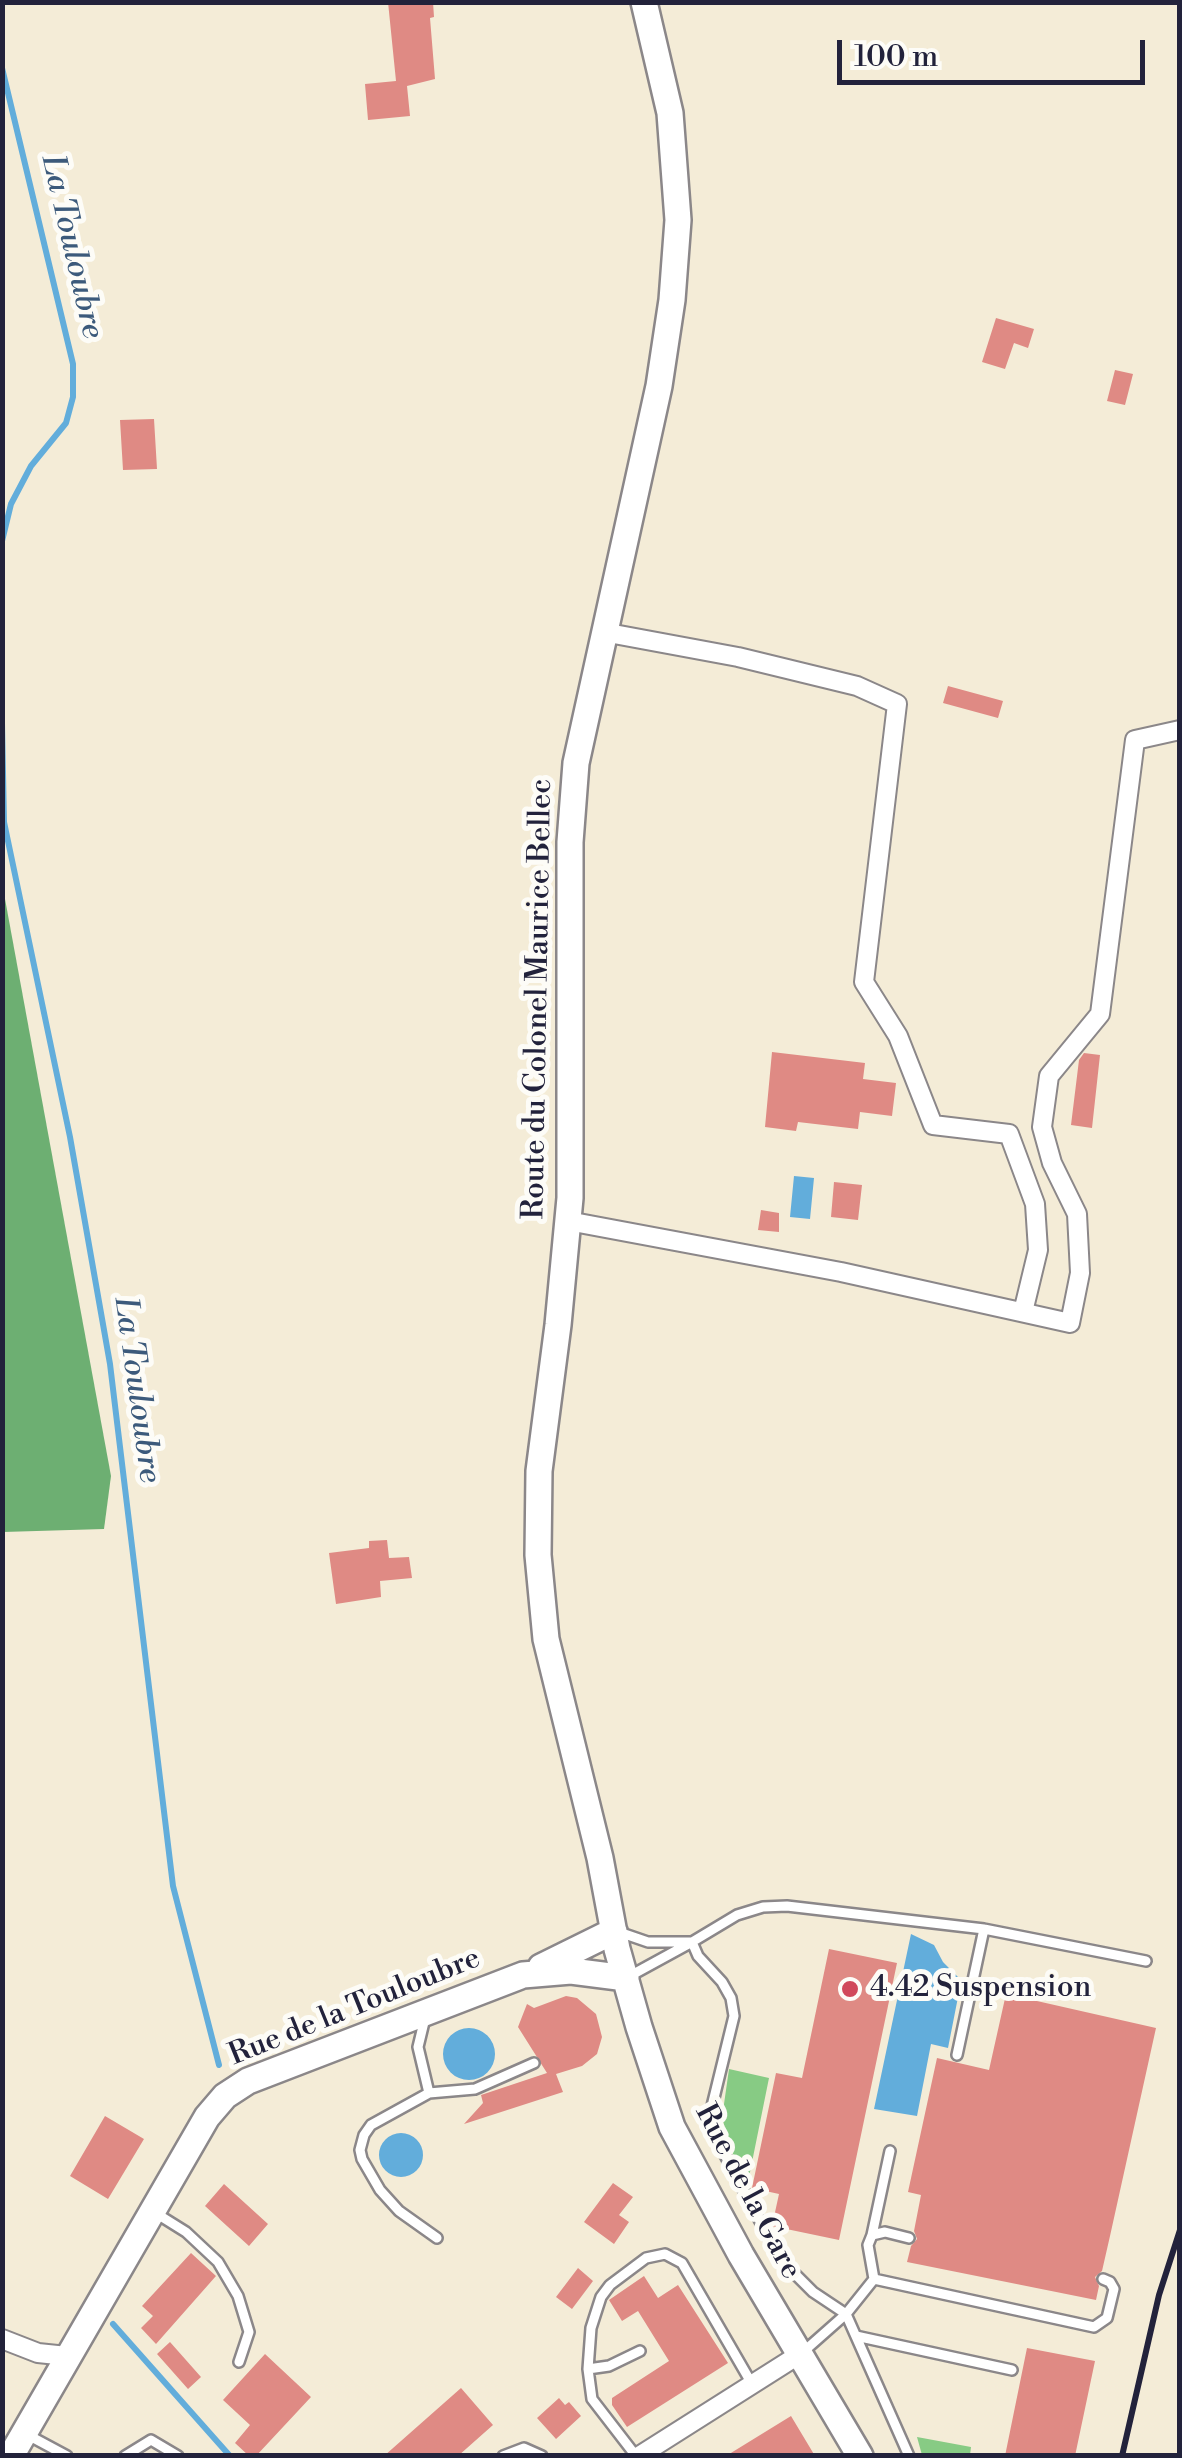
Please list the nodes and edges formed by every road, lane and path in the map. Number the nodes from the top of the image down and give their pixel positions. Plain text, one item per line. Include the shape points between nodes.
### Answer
1 (644, 2) edge
2 (603, 632) junction
3 (1180, 730) edge
4 (568, 1221) junction
5 (1024, 1312) junction
6 (984, 1929) junction
7 (615, 1936) junction
8 (692, 1942) junction
9 (1146, 1961) dead end
10 (523, 1975) junction
11 (626, 1978) junction
12 (407, 2036) junction
13 (957, 2055) dead end
14 (534, 2063) dead end
15 (429, 2093) junction
16 (890, 2150) dead end
17 (152, 2211) junction
18 (872, 2235) junction
19 (437, 2238) dead end
20 (909, 2238) dead end
21 (874, 2279) junction
22 (1103, 2279) dead end
23 (846, 2314) junction
24 (856, 2336) junction
25 (10, 2343) edge
26 (640, 2351) dead end
27 (800, 2354) junction
28 (66, 2356) junction
29 (239, 2362) dead end
30 (588, 2369) junction
31 (1012, 2370) dead end
32 (52, 2383) junction
33 (752, 2384) junction
34 (18, 2444) edge
35 (67, 2456) edge
36 (125, 2456) edge
37 (178, 2456) edge
38 (503, 2456) edge
39 (542, 2456) edge
40 (638, 2456) edge
41 (860, 2456) edge
42 (909, 2456) edge

1 - 2 main road, Route du Colonel Maurice Bellec via 670,113 678,220 659,386
2 - 4 main road, Route du Colonel Maurice Bellec via 576,763 570,842
2 - 5 street via 738,657 856,686 897,704 864,982 898,1036 933,1125 1009,1134 1036,1204 1038,1250
3 - 5 street via 1136,740 1100,1014 1049,1076 1042,1128 1078,1214 1080,1274 1070,1324
4 - 5 street
4 - 7 main road, Route du Colonel Maurice Bellec via 539,1471 538,1555 546,1639
6 - 8 lane via 762,1907
6 - 9 lane
6 - 13 lane
7 - 8 lane
7 - 10 main road
7 - 11 main road, Rue de la Gare
8 - 11 lane
8 - 23 lane via 732,1998 734,2016 712,2106 718,2144 790,2270
10 - 11 main road, Rue de la Touloubre via 571,1971
10 - 12 main road, Rue de la Touloubre via 427,2013
11 - 27 main road, Rue de la Gare via 672,2127
12 - 15 lane
12 - 17 main road, Rue de la Touloubre via 248,2081 225,2096
14 - 15 lane via 475,2089
15 - 19 lane via 372,2125 360,2150 380,2190
16 - 18 lane
17 - 28 main road, Rue de la Touloubre
17 - 29 lane via 218,2262 247,2316 250,2332
18 - 20 lane
18 - 21 lane
21 - 22 lane via 1094,2327 1107,2318 1114,2289
21 - 23 lane
23 - 24 lane
23 - 27 lane
24 - 31 lane
24 - 42 lane
25 - 28 street
25 - 32 street
26 - 30 lane
27 - 33 street
27 - 41 main road, Rue de la Gare
28 - 32 main road, Rue de la Touloubre
30 - 33 lane via 601,2297 646,2258 665,2254 682,2263
30 - 40 lane via 592,2398
32 - 34 main road, Rue de la Touloubre
33 - 40 street
34 - 35 lane
36 - 37 lane via 151,2440
38 - 39 lane via 524,2448

